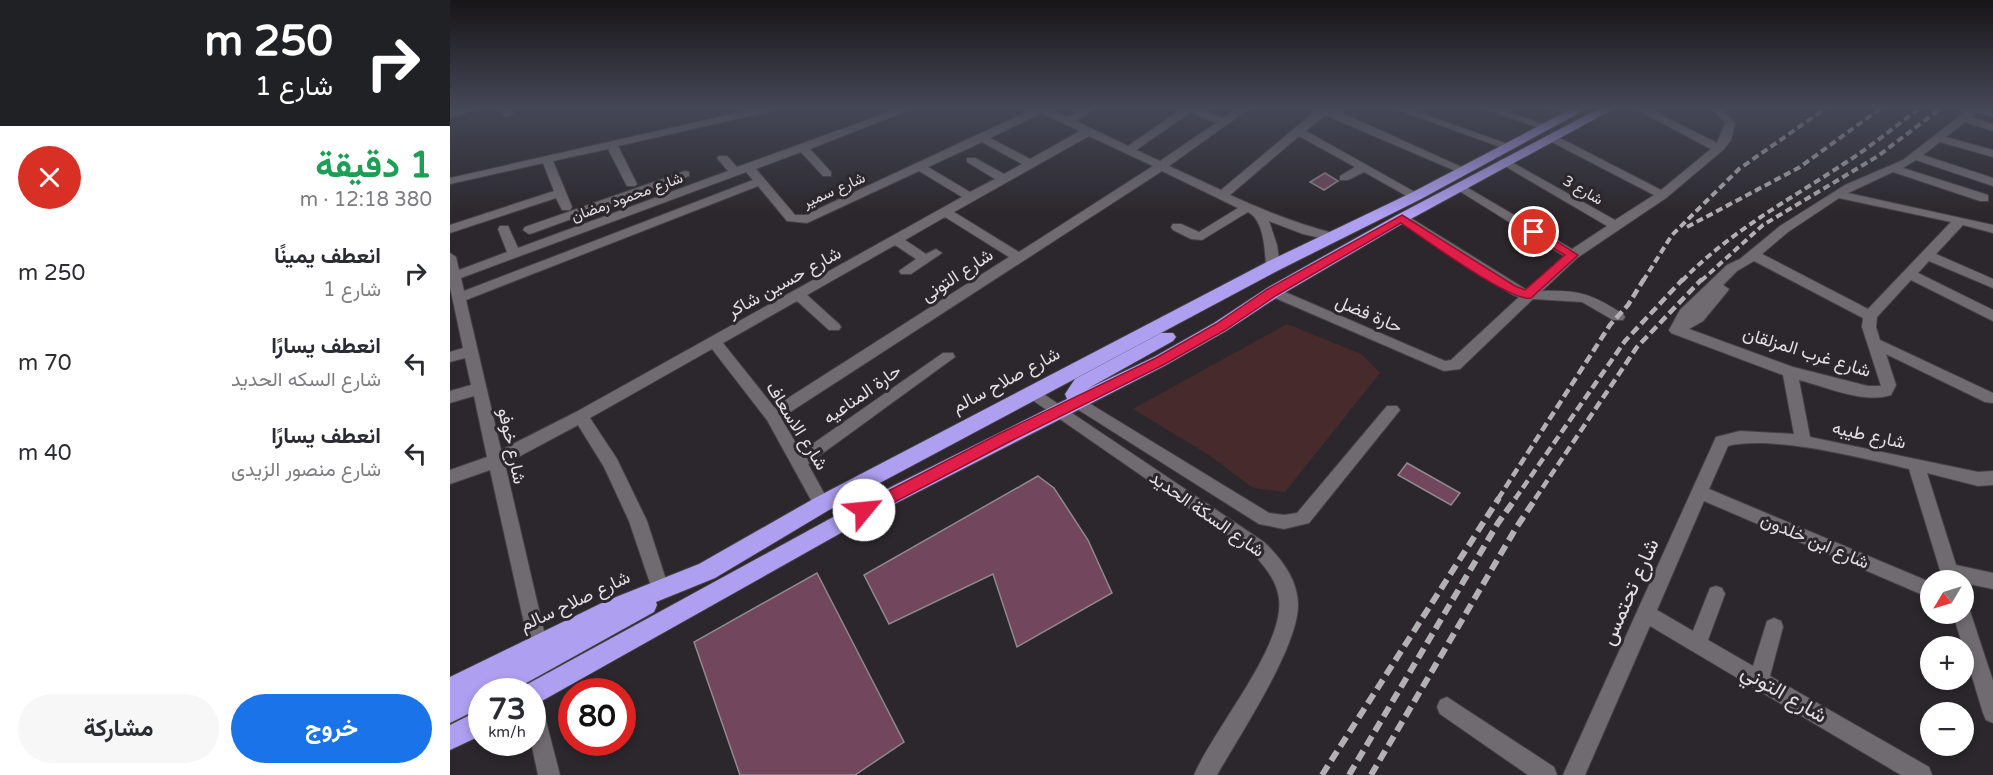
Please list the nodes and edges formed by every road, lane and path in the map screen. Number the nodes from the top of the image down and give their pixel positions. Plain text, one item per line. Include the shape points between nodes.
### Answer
1 (611, 144) joint
2 (813, 144) edge
3 (970, 144) edge
4 (994, 144) edge
5 (1065, 144) edge
6 (1117, 144) edge
7 (1137, 144) edge
8 (1193, 144) edge
9 (1283, 144) edge
10 (1322, 144) edge
11 (1394, 144) edge
12 (1483, 144) edge
13 (1525, 144) edge
14 (1571, 144) edge
15 (1711, 144) edge
16 (1722, 144) edge
17 (1930, 144) edge
18 (1959, 144) edge
19 (803, 148) junction
20 (1719, 148) junction
21 (1129, 150) junction
22 (1506, 154) junction
23 (1993, 154) edge
24 (1914, 156) junction
25 (546, 158) junction
26 (723, 158) dead end
27 (971, 160) dead end
28 (1030, 164) junction
29 (1161, 166) junction
30 (921, 167) junction
31 (1364, 167) junction
32 (749, 168) junction
33 (1894, 168) junction
34 (736, 173) junction
35 (685, 174) dead end
36 (827, 174) dead end
37 (1344, 178) dead end
38 (1461, 178) junction
39 (1004, 179) junction
40 (761, 181) junction
41 (450, 182) edge
42 (1993, 183) edge
43 (631, 184) dead end
44 (560, 193) junction
45 (1837, 194) junction
46 (1223, 195) junction
47 (1662, 195) junction
48 (1416, 196) junction
49 (971, 198) junction
50 (593, 204) junction
51 (566, 207) dead end
52 (1253, 210) junction
53 (946, 212) junction
54 (1973, 212) junction
55 (1402, 218) junction
56 (603, 222) junction
57 (1616, 226) junction
58 (1177, 227) dead end
59 (450, 229) edge
60 (504, 229) dead end
61 (1993, 229) edge
62 (529, 230) dead end
63 (1333, 237) junction
64 (896, 240) junction
65 (514, 254) junction
66 (1572, 255) junction
67 (1927, 255) junction
68 (450, 256) edge
69 (1018, 257) junction
70 (1749, 259) junction
71 (1273, 266) junction
72 (906, 271) dead end
73 (1909, 274) junction
74 (455, 276) junction
75 (1993, 284) edge
76 (1273, 292) junction
77 (799, 295) junction
78 (1527, 295) junction
79 (456, 298) edge
80 (1186, 314) junction
81 (1870, 316) junction
82 (1993, 316) edge
83 (1618, 317) dead end
84 (834, 327) dead end
85 (714, 341) junction
86 (1875, 343) junction
87 (471, 351) junction
88 (450, 357) edge
89 (948, 357) dead end
90 (1790, 372) junction
91 (480, 388) junction
92 (1033, 393) junction
93 (450, 397) edge
94 (1990, 398) dead end
95 (1079, 403) junction
96 (1392, 410) dead end
97 (1059, 412) junction
98 (581, 416) junction
99 (772, 416) junction
100 (1735, 436) joint
101 (1803, 440) junction
102 (495, 461) junction
103 (799, 462) junction
104 (1916, 465) junction
105 (450, 477) edge
106 (1993, 478) edge
107 (1699, 492) junction
108 (822, 504) junction
109 (1949, 570) edge
110 (707, 571) junction
111 (1974, 579) edge
112 (1993, 581) edge
113 (1920, 586) edge
114 (660, 590) junction
115 (1716, 594) dead end
116 (1646, 613) junction
117 (1965, 624) edge
118 (1774, 627) dead end
119 (537, 644) junction
120 (1697, 644) junction
121 (512, 678) edge
122 (1759, 680) junction
123 (546, 686) edge
124 (450, 689) edge
125 (468, 701) edge
126 (1992, 706) edge
127 (1447, 707) dead end
128 (450, 711) edge
129 (468, 728) edge
130 (450, 738) edge
131 (544, 756) edge
132 (549, 775) edge
133 (1205, 775) edge
134 (1546, 775) edge
135 (1574, 775) edge
136 (1922, 775) edge

1 - 25 street
1 - 43 street
2 - 19 street, شارع محمود رمضان
3 - 30 street, شارع سمير
4 - 28 street
5 - 28 street, شارع حسين شاكر
6 - 21 street
7 - 21 street
8 - 29 street, شارع التونى
9 - 46 street
10 - 31 street
11 - 38 street
12 - 22 street, شارع 3
13 - 22 highway, شارع صلاح سالم
14 - 47 street
15 - 20 street
16 - 20 street
17 - 24 street
18 - 23 street
19 - 32 street, شارع محمود رمضان
19 - 36 street
20 - 47 street
21 - 29 street
22 - 38 highway, شارع صلاح سالم
22 - 57 street, شارع 3
24 - 33 street
24 - 42 street
25 - 41 street
25 - 44 street
26 - 34 street
27 - 39 street
28 - 39 street, شارع حسين شاكر
29 - 46 street
29 - 69 street, شارع التونى
30 - 40 street, شارع سمير via 801,220 791,218
30 - 49 street
31 - 37 street
31 - 48 street
32 - 34 street, شارع محمود رمضان
32 - 40 street
33 - 45 street
33 - 54 street
34 - 56 street, شارع محمود رمضان
35 - 50 street
38 - 48 highway, شارع صلاح سالم
38 - 55 highway, شارع صلاح سالم
38 - 66 street
39 - 49 street, شارع حسين شاكر
40 - 79 street
42 - 54 street
44 - 51 street
44 - 59 street
45 - 54 street
45 - 70 street via 1784,229
46 - 52 street
47 - 57 street
48 - 63 highway, شارع صلاح سالم
49 - 53 street, شارع حسين شاكر
50 - 56 street
50 - 62 street
52 - 58 street via 1202,236
52 - 63 street
52 - 71 street via 1268,230
53 - 64 street, شارع حسين شاكر
53 - 69 street
54 - 61 street
54 - 67 street
55 - 76 highway, شارع صلاح سالم
55 - 78 street via 1510,289
56 - 65 street, شارع محمود رمضان
57 - 66 street
60 - 65 street
63 - 71 highway, شارع صلاح سالم
64 - 72 street via 931,256
64 - 77 street, شارع حسين شاكر
65 - 74 street, شارع محمود رمضان
66 - 78 street
67 - 73 street
67 - 75 street
68 - 74 street, شارع خوفو
69 - 99 street, شارع التونى
70 - 81 street
70 - 90 street, شارع غرب المزلقان via 1698,318 1677,330
71 - 80 highway, شارع صلاح سالم
73 - 81 street
73 - 82 street
74 - 79 street, شارع خوفو
76 - 78 street, حارة فضل via 1444,366 1452,366
76 - 95 highway, شارع صلاح سالم via 1161,361
77 - 84 street
77 - 85 street, شارع حسين شاكر
78 - 83 street via 1586,298
79 - 87 street, شارع خوفو
80 - 92 highway, شارع صلاح سالم
80 - 95 highway via 1183,325 1170,336 1081,384 1074,394
81 - 86 street, شارع غرب المزلقان
85 - 98 street, شارع حسين شاكر
85 - 99 street, شارع الاسعاف
86 - 90 street, شارع غرب المزلقان via 1889,385 1881,393
86 - 94 street
87 - 88 street
87 - 91 street, شارع خوفو
89 - 103 street, حارة المناعيه
90 - 101 street
91 - 93 street
91 - 102 street, شارع خوفو
92 - 97 street, شارع السكة الحديد
92 - 108 highway, شارع صلاح سالم
95 - 96 street via 1265,519 1278,523 1303,518
95 - 97 highway, شارع صلاح سالم
97 - 123 highway, شارع صلاح سالم via 864,510
97 - 133 street, شارع السكة الحديد via 1258,547 1272,561 1286,586 1290,608 1282,640
98 - 102 street, شارع حسين شاكر
98 - 114 street via 611,464 633,512
99 - 103 street, شارع الاسعاف
100 - 101 street, شارع طيبه
100 - 107 street, شارع تحتمس via 1722,441
101 - 104 street, شارع طيبه
102 - 105 street, شارع حسين شاكر
102 - 119 street, شارع خوفو
103 - 108 street, شارع الاسعاف
104 - 106 street, شارع طيبه via 1978,479
104 - 109 street
107 - 113 street, شارع ابن خلدون
107 - 116 street, شارع تحتمس
108 - 110 highway, شارع صلاح سالم
110 - 114 highway, شارع صلاح سالم
110 - 121 highway
111 - 112 street
114 - 119 highway, شارع صلاح سالم
115 - 120 street
116 - 120 street, شارع التوني
116 - 135 street, شارع تحتمس
117 - 126 street
118 - 122 street
119 - 124 highway, شارع صلاح سالم
120 - 122 street, شارع التوني
122 - 136 street, شارع التوني
125 - 128 highway
127 - 134 street
129 - 130 highway
131 - 132 street

